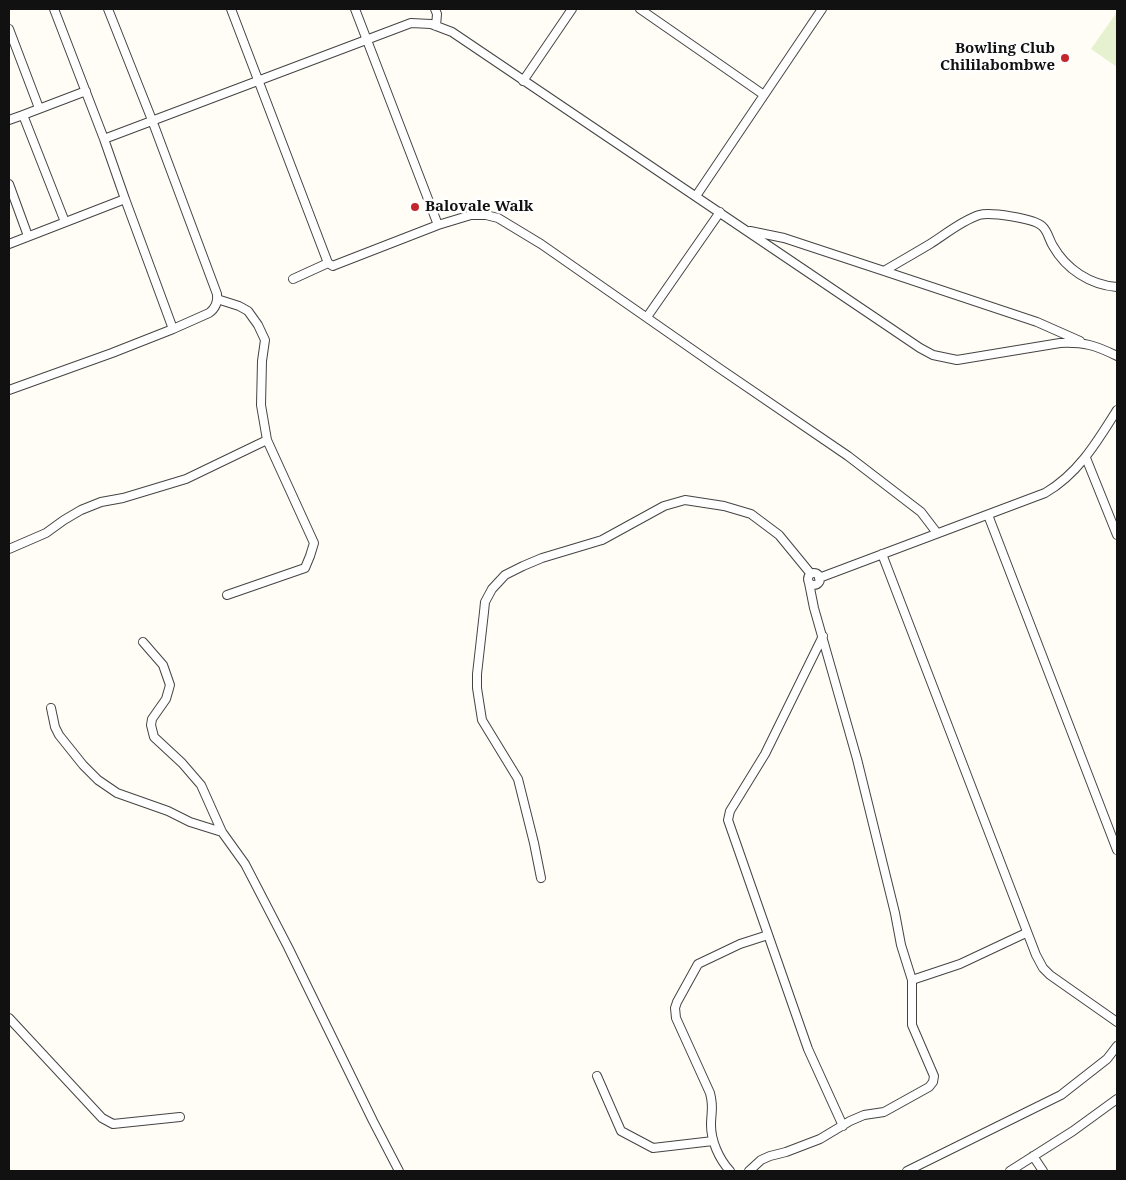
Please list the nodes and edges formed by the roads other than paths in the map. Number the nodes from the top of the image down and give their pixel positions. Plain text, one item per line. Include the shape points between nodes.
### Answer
1 (54, 9) edge
2 (108, 9) edge
3 (231, 9) edge
4 (354, 9) edge
5 (435, 9) edge
6 (572, 9) edge
7 (640, 9) edge
8 (822, 9) edge
9 (436, 26) junction
10 (9, 29) edge
11 (366, 39) junction
12 (258, 80) junction
13 (523, 81) junction
14 (86, 91) junction
15 (764, 95) junction
16 (39, 108) junction
17 (23, 115) junction
18 (9, 120) edge
19 (152, 120) junction
20 (104, 139) junction
21 (9, 184) edge
22 (696, 196) junction
23 (125, 199) junction
24 (720, 212) junction
25 (65, 222) junction
26 (438, 225) junction
27 (746, 231) junction
28 (28, 236) junction
29 (9, 244) edge
30 (328, 263) junction
31 (884, 271) junction
32 (293, 279) dead end
33 (1117, 287) edge
34 (217, 300) junction
35 (647, 317) junction
36 (173, 329) junction
37 (1084, 343) junction
38 (1117, 356) edge
39 (9, 390) edge
40 (1117, 410) edge
41 (267, 440) junction
42 (1086, 458) junction
43 (988, 515) junction
44 (937, 533) junction
45 (1117, 535) edge
46 (9, 549) edge
47 (882, 554) junction
48 (811, 574) junction
49 (820, 578) junction
50 (809, 584) junction
51 (227, 595) dead end
52 (822, 636) junction
53 (143, 642) dead end
54 (51, 708) dead end
55 (222, 832) junction
56 (1117, 850) edge
57 (541, 878) dead end
58 (1026, 933) junction
59 (768, 935) junction
60 (912, 980) junction
61 (9, 1018) edge
62 (1117, 1022) edge
63 (1117, 1046) edge
64 (597, 1076) dead end
65 (1117, 1098) edge
66 (180, 1118) dead end
67 (843, 1126) junction
68 (714, 1141) junction
69 (1033, 1156) junction
70 (399, 1171) edge
71 (730, 1171) edge
72 (749, 1171) edge
73 (910, 1171) edge
74 (1010, 1171) edge
75 (1043, 1171) edge

1 - 14 street
2 - 19 street
3 - 12 street
4 - 11 street
5 - 9 street
6 - 13 street
7 - 15 street
8 - 15 street
9 - 11 street via 411,23
9 - 13 street via 452,32
10 - 16 street
11 - 12 street
11 - 26 street
12 - 19 street
12 - 30 street
13 - 22 street
14 - 16 street
14 - 20 street
15 - 22 street
16 - 17 street
17 - 18 street
17 - 25 street
19 - 20 street
19 - 34 street
20 - 23 street
21 - 28 street
22 - 24 street
23 - 25 street
23 - 36 street
24 - 27 street
24 - 35 street
25 - 28 street
26 - 30 street via 333,266
26 - 35 street via 478,214 498,218
27 - 31 street via 784,238
27 - 37 street via 933,354 957,360 1060,343
28 - 29 street
30 - 32 street
31 - 33 street via 956,227 988,214 1042,225 1059,256 1072,269 1095,282
31 - 37 street via 1037,322
34 - 36 street via 209,313
34 - 41 street via 246,309 265,340 261,405
35 - 44 street via 894,490 927,517
36 - 39 street
37 - 38 street
40 - 42 street
41 - 46 street via 186,478 81,510 46,534
41 - 51 street via 314,542 305,568
42 - 43 street via 1057,486
42 - 45 street
43 - 44 street
43 - 56 street
44 - 47 street
47 - 49 street
47 - 58 street
48 - 49 street
48 - 50 street
48 - 57 street via 778,535 751,514 685,500 664,506 602,540 524,566 506,575 492,589 484,612 478,674 482,720 518,778
49 - 50 street via 818,584
50 - 52 street
52 - 59 street via 765,754 730,811 728,820
52 - 60 street via 857,759
53 - 55 street via 163,665 170,685 166,699 150,725 154,737 202,785
54 - 55 street via 59,735 98,780 117,793
55 - 70 street via 245,864
58 - 60 street via 960,964
58 - 62 street via 1047,972
59 - 67 street via 808,1049
59 - 68 street via 698,964 675,1008 676,1018 710,1093 713,1107 710,1124
60 - 67 street via 912,1025 932,1068 933,1082 884,1112 864,1115
61 - 66 street via 102,1118 113,1124
63 - 73 street via 1061,1096
64 - 68 street via 620,1131 653,1148
65 - 69 street
67 - 72 street via 820,1139 761,1160
68 - 71 street
69 - 74 street
69 - 75 street

